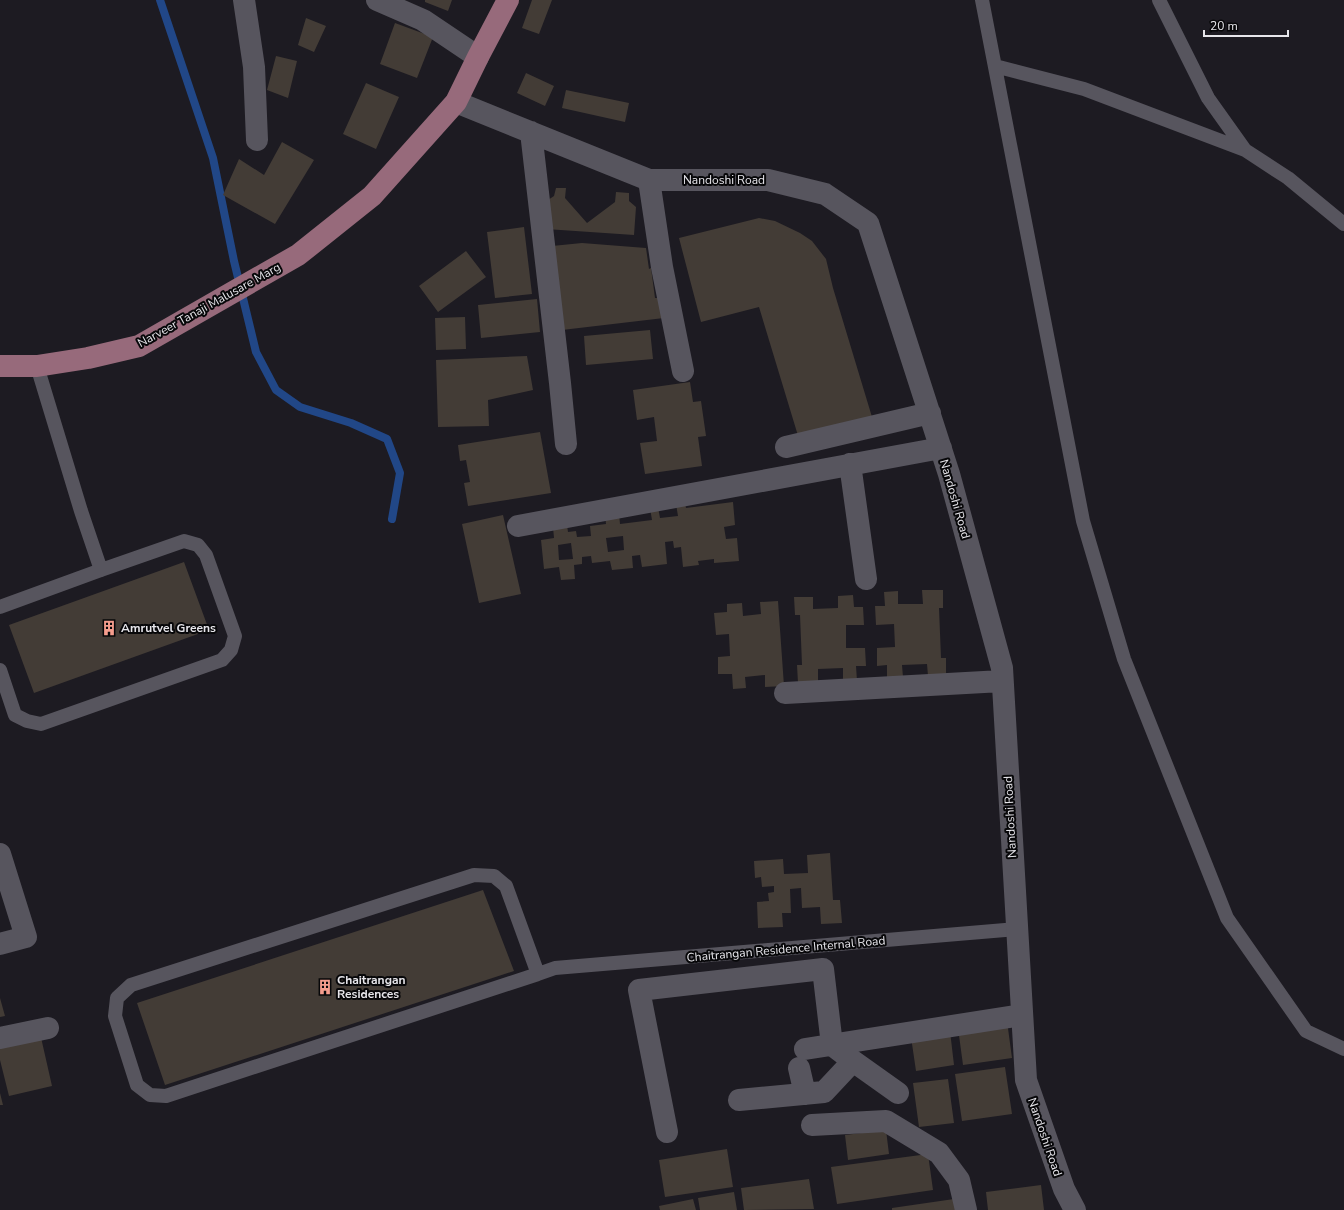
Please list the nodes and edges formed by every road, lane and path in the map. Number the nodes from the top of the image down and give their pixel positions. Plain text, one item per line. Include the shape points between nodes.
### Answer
1 (244, 0) edge
2 (377, 0) edge
3 (508, 0) edge
4 (982, 0) edge
5 (1159, 0) edge
6 (478, 57) junction
7 (995, 66) junction
8 (456, 102) junction
9 (531, 132) junction
10 (257, 140) dead end
11 (1245, 150) junction
12 (649, 180) junction
13 (1344, 224) edge
14 (0, 366) edge
15 (37, 366) junction
16 (683, 371) dead end
17 (930, 413) junction
18 (566, 444) dead end
19 (786, 447) dead end
20 (941, 448) junction
21 (850, 464) junction
22 (518, 526) dead end
23 (101, 570) junction
24 (866, 579) dead end
25 (0, 607) edge
26 (0, 670) edge
27 (1002, 681) junction
28 (785, 693) dead end
29 (0, 854) edge
30 (1017, 929) junction
31 (0, 944) edge
32 (538, 974) junction
33 (1022, 1015) junction
34 (48, 1028) dead end
35 (0, 1038) edge
36 (832, 1044) junction
37 (1344, 1049) edge
38 (853, 1061) junction
39 (898, 1093) dead end
40 (805, 1094) junction
41 (739, 1100) dead end
42 (812, 1125) dead end
43 (667, 1132) dead end
44 (966, 1210) edge
45 (1075, 1210) edge

1 - 10 street via 254,68
2 - 6 street via 423,20
3 - 6 main road, Narveer Tanaji Malusare Marg
4 - 7 lane
5 - 11 lane via 1208,98
6 - 8 main road, Narveer Tanaji Malusare Marg
7 - 11 lane via 1084,89
7 - 37 lane via 1083,521 1124,659 1227,918 1306,1030
8 - 9 street, Nandoshi Road
8 - 15 main road, Narveer Tanaji Malusare Marg via 372,196 298,255 139,346
9 - 12 street, Nandoshi Road
9 - 18 street
11 - 13 lane via 1288,178
12 - 16 street via 662,267
12 - 17 street, Nandoshi Road via 768,180 825,194 868,223
14 - 15 main road, Narveer Tanaji Malusare Marg
15 - 23 lane
17 - 19 street
17 - 20 street, Nandoshi Road
20 - 21 street
20 - 27 street, Nandoshi Road via 1002,668
21 - 22 street
21 - 24 street
23 - 25 lane
23 - 26 lane via 184,541 198,545 206,555 235,636 231,650 222,660 41,724 15,715
27 - 28 street
27 - 30 street, Nandoshi Road
29 - 31 street via 26,937
30 - 32 lane, Chaitrangan Residence Internal Road via 555,968
30 - 33 street, Nandoshi Road
32 - 32 lane, Chaitrangan Residence Internal Road via 506,886 494,876 474,875 131,985 118,998 115,1016 137,1085 150,1095 166,1096
33 - 36 street
33 - 45 street, Nandoshi Road via 1026,1080 1064,1189
34 - 35 street
36 - 38 street
36 - 40 street via 802,1058
36 - 43 street via 823,969 639,990
38 - 39 street
38 - 40 street via 824,1092
40 - 41 street
42 - 44 street via 886,1121 939,1153 959,1180

